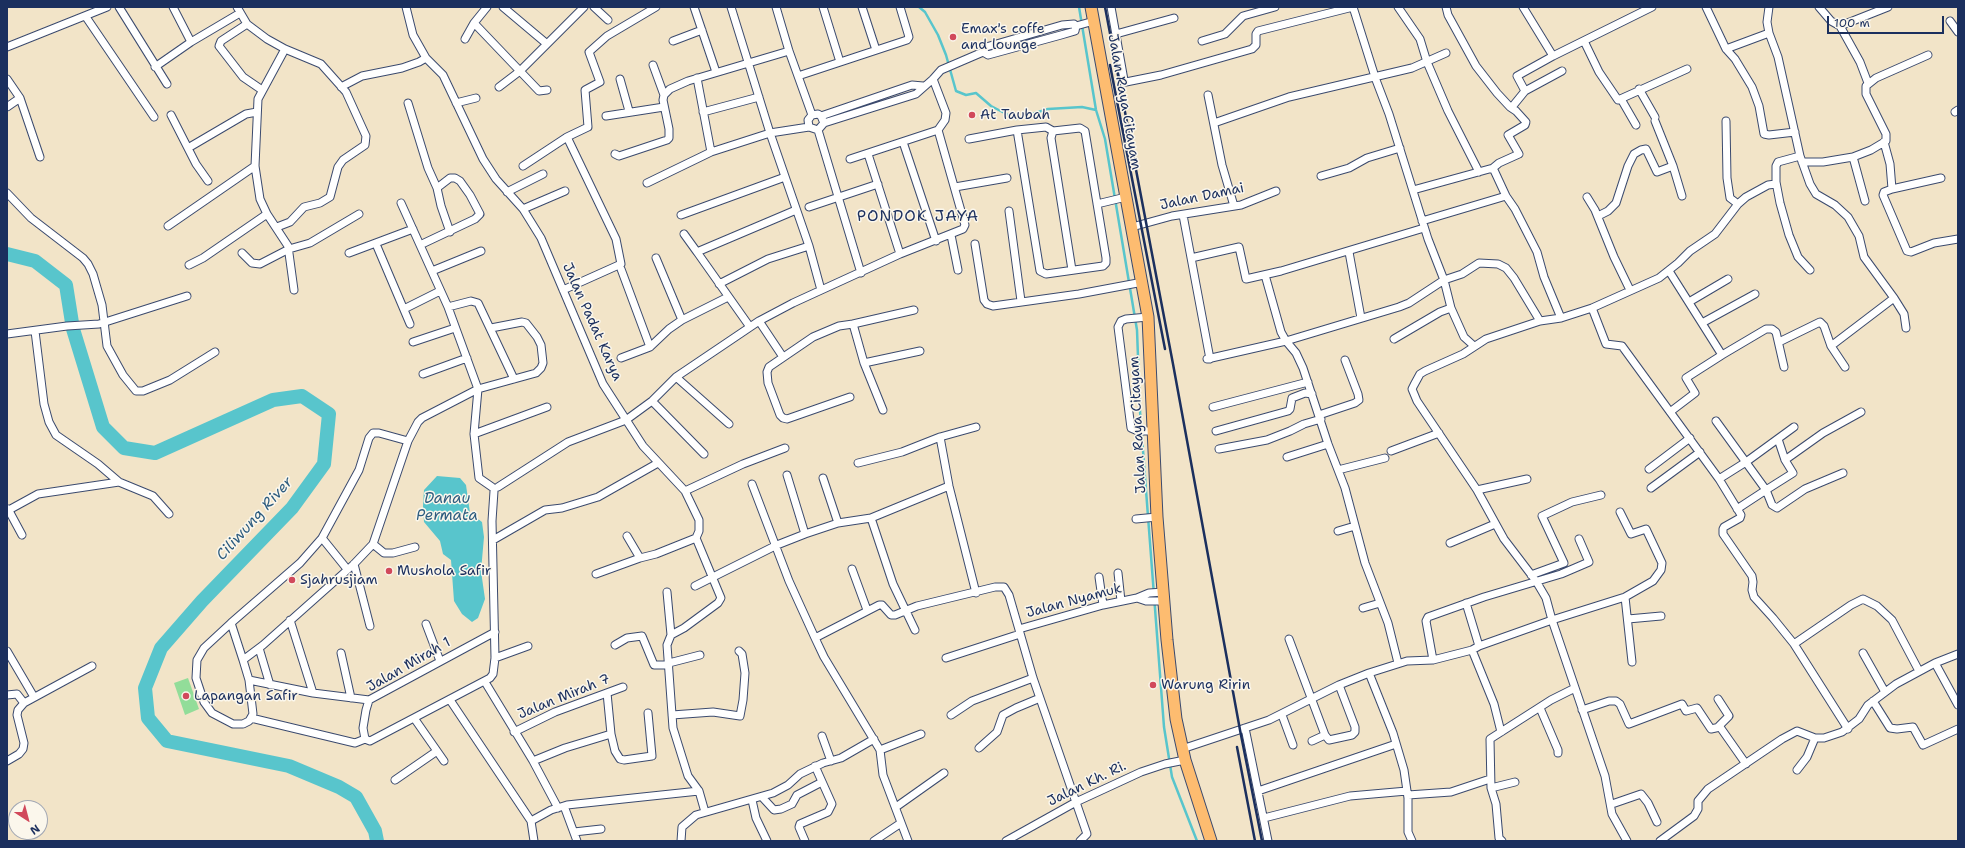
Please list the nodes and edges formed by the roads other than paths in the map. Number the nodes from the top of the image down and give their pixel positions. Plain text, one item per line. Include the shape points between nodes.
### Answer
1 (107, 7) edge
2 (119, 7) edge
3 (173, 7) edge
4 (406, 7) edge
5 (487, 7) edge
6 (503, 7) edge
7 (584, 7) edge
8 (594, 7) edge
9 (655, 7) edge
10 (694, 7) edge
11 (731, 7) edge
12 (776, 7) edge
13 (823, 7) edge
14 (862, 7) edge
15 (900, 7) edge
16 (1092, 7) edge
17 (1111, 7) edge
18 (1275, 7) edge
19 (1353, 7) edge
20 (1398, 7) edge
21 (1446, 7) edge
22 (1524, 7) edge
23 (1652, 7) edge
24 (1706, 7) edge
25 (1768, 7) edge
26 (1819, 7) edge
27 (1888, 7) edge
28 (96, 10) edge
29 (239, 10) edge
30 (86, 17) junction
31 (1174, 18) dead end
32 (608, 20) dead end
33 (1950, 21) dead end
34 (1092, 22) junction
35 (474, 23) junction
36 (247, 24) junction
37 (1840, 26) junction
38 (702, 30) junction
39 (1958, 32) edge
40 (1769, 33) junction
41 (1116, 34) junction
42 (465, 39) dead end
43 (673, 41) dead end
44 (1202, 41) dead end
45 (1584, 41) junction
46 (192, 42) junction
47 (547, 44) junction
48 (7, 47) edge
49 (284, 49) junction
50 (1726, 49) junction
51 (876, 50) junction
52 (789, 51) junction
53 (1446, 53) dead end
54 (1928, 55) dead end
55 (1553, 56) junction
56 (426, 58) junction
57 (840, 62) junction
58 (1427, 62) junction
59 (748, 63) junction
60 (654, 65) dead end
61 (155, 67) junction
62 (1687, 69) dead end
63 (520, 71) junction
64 (1562, 71) dead end
65 (716, 72) junction
66 (798, 76) junction
67 (1375, 76) junction
68 (697, 78) junction
69 (7, 79) edge
70 (620, 79) dead end
71 (933, 80) junction
72 (1868, 83) junction
73 (167, 84) dead end
74 (341, 87) junction
75 (499, 87) dead end
76 (1639, 89) junction
77 (262, 90) junction
78 (547, 90) dead end
79 (1525, 91) junction
80 (664, 95) junction
81 (1208, 95) dead end
82 (759, 97) junction
83 (20, 98) junction
84 (476, 98) dead end
85 (1621, 100) junction
86 (456, 103) junction
87 (408, 104) dead end
88 (7, 107) edge
89 (664, 107) junction
90 (1512, 107) junction
91 (257, 112) junction
92 (629, 112) junction
93 (703, 112) junction
94 (171, 115) dead end
95 (812, 115) junction
96 (606, 116) dead end
97 (154, 118) dead end
98 (822, 120) junction
99 (1726, 121) dead end
100 (1214, 123) junction
101 (1636, 125) dead end
102 (809, 127) junction
103 (818, 130) junction
104 (938, 130) junction
105 (1017, 130) junction
106 (1053, 131) junction
107 (1795, 132) junction
108 (770, 133) junction
109 (567, 137) junction
110 (969, 139) dead end
111 (903, 142) junction
112 (1884, 142) junction
113 (188, 148) junction
114 (1400, 148) junction
115 (711, 152) junction
116 (615, 154) dead end
117 (868, 154) junction
118 (40, 156) dead end
119 (1853, 157) junction
120 (850, 159) dead end
121 (1801, 159) junction
122 (255, 166) junction
123 (523, 166) dead end
124 (1673, 166) junction
125 (1493, 168) junction
126 (1479, 172) junction
127 (543, 174) dead end
128 (1321, 176) dead end
129 (785, 177) junction
130 (1007, 178) dead end
131 (1941, 178) dead end
132 (208, 181) dead end
133 (647, 183) dead end
134 (878, 184) junction
135 (1776, 184) junction
136 (955, 187) junction
137 (438, 188) junction
138 (1892, 189) junction
139 (1413, 190) junction
140 (565, 191) dead end
141 (1276, 191) dead end
142 (507, 192) junction
143 (7, 193) edge
144 (1506, 196) junction
145 (1682, 196) dead end
146 (838, 197) junction
147 (1586, 197) dead end
148 (1122, 198) junction
149 (1865, 201) dead end
150 (401, 202) dead end
151 (1101, 203) junction
152 (1738, 204) junction
153 (1234, 206) junction
154 (809, 207) dead end
155 (523, 209) junction
156 (796, 210) junction
157 (1008, 211) dead end
158 (267, 214) junction
159 (359, 214) dead end
160 (1183, 215) junction
161 (681, 216) dead end
162 (1598, 216) junction
163 (1423, 224) junction
164 (168, 226) dead end
165 (277, 227) junction
166 (1132, 227) junction
167 (413, 229) junction
168 (450, 232) junction
169 (684, 234) dead end
170 (951, 235) junction
171 (1958, 239) edge
172 (936, 240) junction
173 (376, 244) junction
174 (975, 244) dead end
175 (420, 245) junction
176 (809, 246) junction
177 (289, 250) junction
178 (481, 251) dead end
179 (697, 252) junction
180 (1349, 252) junction
181 (242, 253) dead end
182 (349, 253) dead end
183 (900, 254) junction
184 (656, 258) dead end
185 (1191, 258) junction
186 (189, 265) dead end
187 (621, 269) dead end
188 (958, 270) dead end
189 (1072, 270) junction
190 (1810, 270) dead end
191 (432, 271) junction
192 (1669, 271) junction
193 (861, 273) junction
194 (1264, 275) junction
195 (1728, 278) dead end
196 (1139, 283) junction
197 (719, 284) junction
198 (1445, 284) junction
199 (294, 290) dead end
200 (563, 290) junction
201 (821, 290) junction
202 (1630, 290) junction
203 (440, 291) junction
204 (1755, 294) dead end
205 (187, 296) dead end
206 (728, 297) junction
207 (1894, 298) junction
208 (1021, 301) junction
209 (1689, 302) junction
210 (448, 307) junction
211 (1451, 308) junction
212 (1592, 308) junction
213 (404, 309) junction
214 (914, 310) dead end
215 (1143, 317) junction
216 (1361, 318) junction
217 (1561, 318) junction
218 (682, 320) junction
219 (759, 321) junction
220 (1540, 321) junction
221 (105, 322) junction
222 (1702, 323) junction
223 (410, 324) dead end
224 (853, 324) junction
225 (750, 327) junction
226 (455, 328) junction
227 (491, 328) junction
228 (1906, 328) dead end
229 (35, 331) junction
230 (7, 334) edge
231 (1394, 340) dead end
232 (1286, 341) junction
233 (413, 342) dead end
234 (1779, 342) junction
235 (1474, 346) junction
236 (1831, 346) junction
237 (650, 347) junction
238 (214, 352) dead end
239 (920, 352) dead end
240 (1722, 354) junction
241 (467, 358) junction
242 (621, 358) dead end
243 (783, 358) junction
244 (1344, 360) dead end
245 (864, 363) junction
246 (1784, 366) dead end
247 (1845, 367) dead end
248 (423, 374) dead end
249 (676, 378) junction
250 (514, 379) junction
251 (1308, 382) junction
252 (478, 389) junction
253 (1312, 394) junction
254 (850, 397) dead end
255 (652, 401) junction
256 (547, 407) dead end
257 (1213, 407) dead end
258 (883, 410) dead end
259 (1670, 412) junction
260 (1861, 412) dead end
261 (1320, 417) junction
262 (626, 420) junction
263 (1716, 421) dead end
264 (729, 424) dead end
265 (976, 427) dead end
266 (1794, 427) dead end
267 (1146, 431) junction
268 (1216, 431) dead end
269 (1439, 432) junction
270 (474, 434) junction
271 (940, 437) junction
272 (1690, 438) junction
273 (1778, 439) junction
274 (408, 441) junction
275 (1328, 444) junction
276 (785, 448) dead end
277 (1219, 449) dead end
278 (1391, 451) dead end
279 (1700, 452) junction
280 (704, 454) dead end
281 (1288, 457) dead end
282 (1385, 458) dead end
283 (1785, 460) junction
284 (1746, 462) junction
285 (658, 463) junction
286 (858, 464) dead end
287 (1649, 469) dead end
288 (1338, 470) junction
289 (1843, 472) dead end
290 (787, 475) dead end
291 (823, 478) dead end
292 (1527, 479) dead end
293 (1719, 479) junction
294 (119, 482) junction
295 (752, 484) dead end
296 (949, 486) junction
297 (1651, 488) dead end
298 (495, 489) junction
299 (1477, 490) junction
300 (1766, 490) junction
301 (685, 491) junction
302 (1601, 494) dead end
303 (1737, 509) junction
304 (8, 510) edge
305 (1620, 512) dead end
306 (170, 514) dead end
307 (1155, 517) junction
308 (871, 518) junction
309 (1139, 518) dead end
310 (838, 523) junction
311 (1495, 524) junction
312 (1355, 526) junction
313 (1338, 531) dead end
314 (805, 534) junction
315 (22, 535) dead end
316 (627, 536) dead end
317 (322, 538) junction
318 (696, 538) junction
319 (1579, 539) dead end
320 (493, 540) junction
321 (1450, 543) dead end
322 (373, 544) junction
323 (777, 545) junction
324 (415, 548) dead end
325 (640, 558) junction
326 (354, 564) junction
327 (347, 569) junction
328 (852, 569) dead end
329 (1118, 573) dead end
330 (596, 574) dead end
331 (1531, 576) junction
332 (714, 577) junction
333 (1099, 577) dead end
334 (1536, 582) junction
335 (695, 586) dead end
336 (667, 592) dead end
337 (976, 593) junction
338 (1161, 596) junction
339 (1625, 597) junction
340 (1137, 598) junction
341 (1121, 601) junction
342 (1380, 603) junction
343 (1466, 603) junction
344 (1104, 605) junction
345 (1363, 608) dead end
346 (867, 610) junction
347 (905, 610) junction
348 (1661, 616) dead end
349 (1628, 619) junction
350 (290, 620) junction
351 (1552, 620) junction
352 (231, 623) junction
353 (426, 624) dead end
354 (370, 626) dead end
355 (915, 630) dead end
356 (495, 632) junction
357 (1020, 632) junction
358 (671, 636) junction
359 (815, 638) junction
360 (1289, 639) dead end
361 (1794, 644) junction
362 (615, 645) dead end
363 (528, 646) dead end
364 (1479, 646) junction
365 (259, 648) junction
366 (1472, 650) junction
367 (7, 651) edge
368 (739, 651) dead end
369 (1863, 652) dead end
370 (341, 653) dead end
371 (1958, 654) edge
372 (700, 656) dead end
373 (495, 658) junction
374 (946, 658) dead end
375 (243, 660) junction
376 (1433, 660) junction
377 (440, 661) junction
378 (1632, 662) dead end
379 (1398, 663) junction
380 (1935, 663) junction
381 (669, 664) junction
382 (92, 666) dead end
383 (1919, 671) junction
384 (1369, 673) junction
385 (1034, 678) junction
386 (249, 680) junction
387 (485, 682) junction
388 (270, 685) junction
389 (1339, 685) junction
390 (623, 687) dead end
391 (1575, 688) junction
392 (1885, 692) junction
393 (313, 693) junction
394 (607, 693) junction
395 (7, 695) edge
396 (34, 697) junction
397 (351, 698) junction
398 (1040, 698) junction
399 (1312, 698) junction
400 (1718, 699) dead end
401 (369, 700) junction
402 (450, 700) junction
403 (1873, 701) junction
404 (24, 703) junction
405 (1958, 705) edge
406 (1540, 708) junction
407 (1582, 710) junction
408 (648, 713) dead end
409 (672, 715) junction
410 (950, 715) dead end
411 (1282, 715) junction
412 (251, 718) junction
413 (414, 718) junction
414 (1718, 726) junction
415 (1246, 728) junction
416 (1958, 728) edge
417 (1848, 729) junction
418 (514, 732) junction
419 (1501, 732) junction
420 (612, 734) junction
421 (921, 734) dead end
422 (1325, 735) junction
423 (822, 736) dead end
424 (1815, 738) junction
425 (365, 739) junction
426 (874, 739) junction
427 (1312, 742) dead end
428 (1396, 744) junction
429 (1293, 745) dead end
430 (979, 748) dead end
431 (1182, 749) junction
432 (880, 750) junction
433 (437, 751) junction
434 (1558, 753) dead end
435 (7, 761) edge
436 (444, 761) dead end
437 (533, 761) junction
438 (831, 761) junction
439 (1180, 762) junction
440 (1746, 764) junction
441 (815, 766) junction
442 (1797, 770) dead end
443 (944, 773) dead end
444 (1490, 779) junction
445 (395, 780) dead end
446 (822, 782) junction
447 (1515, 782) dead end
448 (1491, 788) junction
449 (699, 791) junction
450 (1258, 791) junction
451 (1407, 793) junction
452 (762, 797) junction
453 (752, 800) junction
454 (1076, 802) junction
455 (1612, 804) junction
456 (561, 807) junction
457 (896, 808) junction
458 (705, 812) junction
459 (1264, 818) junction
460 (531, 821) junction
461 (1657, 822) dead end
462 (901, 823) junction
463 (601, 829) dead end
464 (574, 832) junction
465 (534, 841) edge
466 (577, 841) edge
467 (682, 841) edge
468 (767, 841) edge
469 (805, 841) edge
470 (874, 841) edge
471 (908, 841) edge
472 (1006, 841) edge
473 (1080, 841) edge
474 (1211, 841) edge
475 (1268, 841) edge
476 (1412, 841) edge
477 (1502, 841) edge
478 (1626, 841) edge
479 (1660, 841) edge

1 - 28 street
2 - 61 street
3 - 46 street
4 - 56 street, Jalan Padat Karya via 413,35
5 - 35 street
6 - 47 street
7 - 47 street
8 - 32 street
9 - 109 street via 607,36 589,52 600,82 585,90 588,127
10 - 38 street
11 - 59 street
12 - 52 street
13 - 57 street
14 - 51 street
15 - 51 street via 908,40
16 - 34 main road, Jalan Raya Citayam
17 - 41 street
18 - 44 street via 1243,16 1225,34
19 - 41 street via 1258,31 1256,45 1252,49 1161,75 1126,82
19 - 67 street
20 - 58 street via 1420,39
21 - 90 street via 1476,66 1497,93
22 - 55 street
23 - 45 street
24 - 50 street
25 - 40 street
26 - 37 street via 1835,25
27 - 37 street
28 - 30 street
29 - 36 street
29 - 46 street
30 - 48 street
30 - 97 street
31 - 41 street
33 - 39 street
34 - 71 street via 1062,25 986,47 983,52 943,68
34 - 148 main road, Jalan Raya Citayam
35 - 42 street
35 - 63 street
36 - 49 street
36 - 77 street via 221,41 219,46 243,77
37 - 72 street via 1860,62
38 - 43 street
38 - 65 street
40 - 50 street
40 - 107 street via 1778,57
45 - 55 street
45 - 85 street via 1598,72 1611,92
46 - 61 street
47 - 63 street
49 - 74 street via 321,64
49 - 77 street
50 - 107 street via 1752,87 1759,106 1764,134
51 - 57 street
52 - 59 street
52 - 66 street
53 - 58 street
54 - 72 street
55 - 79 street via 1517,76
56 - 74 street via 402,68 362,76
56 - 86 street, Jalan Padat Karya via 443,75
57 - 66 street
58 - 67 street
58 - 126 street
59 - 65 street
59 - 82 street
60 - 80 street
61 - 73 street
62 - 76 street
63 - 75 street
63 - 78 street via 539,91
64 - 79 street
65 - 68 street
66 - 95 street
67 - 100 street via 1290,96
67 - 114 street
68 - 80 street via 674,86
68 - 93 street
69 - 83 street
70 - 92 street
71 - 98 street via 923,86 912,85
71 - 104 street via 946,113 945,120
72 - 112 street via 1866,94 1886,134
74 - 165 street via 346,92 366,136 364,145 343,160 334,178 333,193 330,197 320,203 304,207 290,222
76 - 85 street
76 - 124 street via 1655,119
77 - 91 street
79 - 90 street
80 - 89 street
81 - 100 street
82 - 93 street
82 - 108 street
83 - 88 street
83 - 118 street
84 - 86 street
85 - 101 street
86 - 142 street, Jalan Padat Karya via 483,159
87 - 137 street via 428,168
89 - 92 street
89 - 116 street via 670,135 667,140 619,156
90 - 125 street via 1526,122 1508,135 1519,154
91 - 113 street via 246,114
91 - 122 street
92 - 96 street
93 - 115 street
94 - 113 street
95 - 98 street
95 - 102 street via 808,120
98 - 103 street
99 - 152 street via 1727,178 1730,198
100 - 153 street via 1222,165
102 - 103 street
102 - 108 street
103 - 146 street
104 - 111 street
104 - 136 street
105 - 106 street via 1046,127
105 - 110 street
105 - 189 street via 1038,268 1046,274
106 - 151 street via 1080,128 1085,131
106 - 189 street via 1051,138
107 - 121 street
108 - 115 street
108 - 129 street
109 - 123 street
109 - 200 street via 616,240 621,264
111 - 117 street
111 - 172 street
112 - 119 street
112 - 138 street via 1890,164
113 - 132 street
114 - 128 street
114 - 139 street
115 - 133 street
117 - 120 street
117 - 134 street
119 - 121 street via 1823,162
119 - 149 street
121 - 135 street via 1778,162
121 - 207 street via 1816,194 1835,205 1848,217 1860,236 1864,257
122 - 158 street via 260,199
122 - 164 street
124 - 145 street
124 - 162 street via 1656,172 1646,149 1634,154 1616,203
125 - 126 street
125 - 144 street
126 - 139 street
127 - 142 street
129 - 156 street
129 - 161 street
130 - 136 street
131 - 138 street
134 - 146 street
134 - 183 street
135 - 152 street via 1755,191
135 - 190 street via 1789,235 1798,257
136 - 170 street via 965,225 963,229
137 - 168 street
137 - 168 street via 445,180 455,178 467,190 478,210 479,217
138 - 171 street via 1883,195 1907,251
139 - 163 street
140 - 155 street
141 - 153 street, Jalan Damai
142 - 155 street, Jalan Padat Karya
143 - 221 street via 31,218 84,258 93,274
144 - 163 street
144 - 217 street via 1537,252
146 - 154 street
146 - 193 street
147 - 162 street
148 - 151 street
148 - 166 main road, Jalan Raya Citayam
150 - 167 street
151 - 189 street via 1106,263 1098,267
152 - 192 street via 1715,234 1690,251
153 - 160 street, Jalan Damai
155 - 200 street, Jalan Padat Karya via 541,238
156 - 176 street
156 - 179 street
157 - 208 street
158 - 165 street
158 - 186 street
159 - 177 street via 310,243
160 - 166 street, Jalan Damai
160 - 185 street
162 - 202 street
163 - 180 street
163 - 198 street
165 - 177 street
166 - 196 main road, Jalan Raya Citayam
167 - 173 street
167 - 175 street
168 - 175 street
169 - 179 street
170 - 172 street
170 - 188 street
172 - 183 street
173 - 182 street
173 - 213 street
174 - 208 street via 984,300 987,304 992,306
175 - 191 street
176 - 197 street via 768,259
176 - 201 street
177 - 181 street via 256,264
177 - 199 street
178 - 191 street
179 - 197 street
180 - 194 street
180 - 216 street
183 - 193 street
184 - 218 street
185 - 194 street via 1239,247 1246,279
185 - 232 street via 1208,359
187 - 237 street
191 - 203 street
192 - 202 street via 1651,282
192 - 209 street
193 - 201 street
194 - 232 street via 1274,314
195 - 209 street
196 - 208 street
196 - 215 main road, Jalan Raya Citayam
197 - 206 street
198 - 211 street
198 - 216 street via 1409,303
198 - 220 street via 1479,263 1502,266 1514,278
200 - 262 street, Jalan Padat Karya via 603,384
201 - 219 street
202 - 212 street
203 - 210 street
203 - 213 street
204 - 222 street
205 - 221 street
206 - 218 street
206 - 225 street
207 - 228 street via 1904,314
207 - 236 street
209 - 222 street
210 - 226 street
210 - 227 street via 475,301 481,307
211 - 231 street
211 - 235 street via 1464,337
212 - 217 street
212 - 259 street via 1606,344 1622,346
213 - 223 street
214 - 224 street
215 - 267 main road, Jalan Raya Citayam
215 - 267 street via 1126,319 1121,321 1118,327 1130,425 1132,430
216 - 232 street
217 - 220 street
218 - 237 street
219 - 225 street
219 - 243 street
220 - 235 street via 1494,336
221 - 229 street
221 - 238 street via 106,346 123,375 137,392 170,380
222 - 240 street
224 - 243 street via 828,330
224 - 245 street
225 - 249 street
226 - 233 street
226 - 241 street
227 - 250 street
227 - 250 street via 522,322 531,327 537,336 543,354 541,368 536,373
229 - 230 street
229 - 294 street via 44,404 56,435
232 - 251 street via 1296,353
234 - 236 street via 1820,322
234 - 240 street via 1776,332 1766,329
234 - 246 street
235 - 269 street via 1463,354 1420,374 1412,389 1417,401
236 - 247 street
237 - 242 street
239 - 245 street
240 - 259 street via 1686,378 1698,391
241 - 248 street
241 - 252 street
243 - 254 street via 769,367 766,375 783,418 787,419
244 - 261 street via 1359,400
245 - 258 street
249 - 255 street
249 - 264 street
250 - 252 street
251 - 253 street
251 - 257 street
252 - 270 street
252 - 274 street via 422,418
253 - 261 street
253 - 268 street via 1292,398 1288,411
255 - 262 street
255 - 280 street
256 - 270 street
259 - 272 street
260 - 283 street via 1823,432
261 - 275 street
261 - 277 street via 1267,440
262 - 285 street, Jalan Padat Karya
262 - 298 street via 568,442
263 - 284 street
265 - 271 street
266 - 273 street
267 - 307 main road, Jalan Raya Citayam
269 - 278 street
269 - 299 street
270 - 298 street via 479,478
271 - 286 street via 908,450
271 - 296 street
272 - 279 street
272 - 287 street
273 - 283 street
273 - 284 street
274 - 317 street via 373,433 358,470
274 - 322 street
275 - 281 street
275 - 288 street
276 - 301 street
279 - 293 street
279 - 297 street
282 - 288 street
283 - 300 street via 1792,470 1791,475
284 - 293 street
284 - 300 street
285 - 301 street, Jalan Padat Karya
285 - 320 street via 598,497 562,508 545,510
288 - 312 street
289 - 300 street via 1805,489 1777,508 1772,505
290 - 314 street
291 - 310 street
292 - 299 street
293 - 303 street
294 - 304 street via 38,494
294 - 306 street via 153,496
295 - 323 street
296 - 308 street
296 - 337 street
298 - 320 street
299 - 311 street
300 - 303 street
301 - 318 street, Jalan Padat Karya via 699,520
302 - 331 street via 1572,502 1542,516 1564,563
303 - 361 street via 1741,517 1724,527 1723,534 1752,576 1754,597
304 - 315 street
305 - 339 street via 1631,534 1646,529 1662,563 1661,570 1653,581
307 - 309 street
307 - 338 main road, Jalan Raya Citayam
308 - 310 street
308 - 347 street via 893,584
310 - 314 street
311 - 321 street
311 - 331 street
312 - 313 street
312 - 342 street
314 - 323 street
316 - 325 street
317 - 327 street
317 - 352 street via 300,563
318 - 325 street
318 - 332 street
319 - 334 street via 1591,562
320 - 356 street
322 - 324 street via 384,553
322 - 326 street
323 - 332 street
323 - 359 street via 789,581
325 - 330 street
326 - 327 street
326 - 354 street
327 - 350 street
328 - 346 street
329 - 341 street
331 - 334 street
332 - 335 street
332 - 358 street via 721,598 718,603
333 - 344 street
334 - 343 street
334 - 351 street via 1546,598
336 - 358 street
337 - 347 street
337 - 357 street via 1004,587 1009,595
338 - 340 street, Jalan Nyamuk via 1148,601
338 - 340 street, Jalan Nyamuk via 1149,593
338 - 431 main road, Jalan Raya Citayam
339 - 349 street
339 - 351 street
340 - 341 street, Jalan Nyamuk
341 - 344 street, Jalan Nyamuk
342 - 345 street
342 - 379 street
343 - 364 street
343 - 376 street via 1433,614 1426,621
344 - 357 street, Jalan Nyamuk
346 - 347 street via 879,605 892,615
346 - 359 street
347 - 355 street
348 - 349 street
349 - 378 street
350 - 365 street
350 - 393 street
351 - 364 street
351 - 391 street
352 - 375 street
352 - 412 street via 204,648 197,660 196,678 204,702 212,713 233,724 243,724
353 - 377 street
356 - 373 street
356 - 377 street, Jalan Mirah 1
357 - 374 street, Jalan Nyamuk
357 - 385 street
358 - 381 street via 667,645
359 - 426 street
360 - 399 street
361 - 383 street via 1863,599 1877,606 1892,620
361 - 417 street
362 - 381 street via 627,638 642,636 654,665
363 - 373 street
364 - 366 street
365 - 375 street
365 - 388 street
366 - 376 street
366 - 419 street via 1494,704
367 - 396 street
368 - 409 street via 742,654 745,673 740,716 713,712
369 - 392 street
370 - 397 street
371 - 380 street
372 - 381 street
373 - 387 street via 493,674
375 - 386 street
376 - 379 street
377 - 401 street, Jalan Mirah 1
379 - 384 street
380 - 383 street
380 - 405 street
381 - 409 street
382 - 396 street
383 - 392 street
384 - 389 street
384 - 428 street
385 - 398 street
385 - 410 street via 972,702
386 - 388 street
386 - 412 street via 253,714
387 - 402 street
387 - 418 street
388 - 393 street
389 - 399 street
389 - 422 street via 1355,732 1333,740 1329,740
390 - 394 street, Jalan Mirah 7
391 - 406 street
391 - 407 street
392 - 403 street
393 - 397 street
394 - 418 street, Jalan Mirah 7 via 555,712
394 - 420 street
395 - 404 street via 17,694
396 - 404 street
397 - 401 street
398 - 430 street via 1003,715 997,732
398 - 454 street
399 - 411 street
399 - 422 street
400 - 414 street via 1729,716
401 - 425 street, Jalan Mirah 1 via 364,724
402 - 413 street
402 - 460 street
403 - 416 street via 1890,728 1913,727 1923,745
403 - 417 street
404 - 435 street via 17,715 24,743 23,749
406 - 419 street
406 - 434 street
407 - 414 street via 1616,701 1620,704 1629,724 1682,704 1686,711 1697,708 1711,728
407 - 455 street
408 - 420 street via 654,756 620,759 615,751
409 - 449 street via 673,728 688,776
411 - 415 street
411 - 429 street
412 - 425 street via 355,743
413 - 425 street via 370,741
413 - 433 street
414 - 440 street
415 - 431 street
415 - 450 street
417 - 424 street via 1824,738
418 - 437 street
419 - 444 street via 1489,740
420 - 437 street
421 - 432 street
422 - 427 street
423 - 438 street
424 - 440 street via 1794,732
424 - 442 street via 1808,757
426 - 432 street
426 - 438 street
428 - 450 street
428 - 451 street via 1404,770
431 - 439 main road, Jalan Raya Citayam
432 - 457 street via 883,775
433 - 436 street
433 - 445 street
437 - 456 street
438 - 441 street
439 - 454 street, Jalan Kh. Ri. via 1141,772
439 - 474 main road, Jalan Raya Citayam
440 - 479 street via 1708,790 1698,801 1698,810 1694,816
441 - 446 street
441 - 452 street via 800,774 788,785
443 - 457 street
444 - 448 street
444 - 451 street via 1451,792
446 - 452 street via 797,795 792,804 782,809 774,810
446 - 469 street via 832,804 831,809 800,824
447 - 448 street
448 - 477 street via 1496,804 1499,838
449 - 456 street
449 - 458 street
450 - 459 street
451 - 459 street via 1350,796
451 - 476 street via 1408,832
452 - 453 street
453 - 458 street
453 - 468 street via 756,818
454 - 472 street, Jalan Kh. Ri.
454 - 473 street via 1087,834
455 - 461 street via 1641,794
455 - 478 street via 1612,814
456 - 460 street
456 - 464 street
457 - 462 street
458 - 467 street via 696,815 682,827
459 - 475 street
460 - 465 street
462 - 470 street
462 - 471 street
463 - 464 street
464 - 466 street

